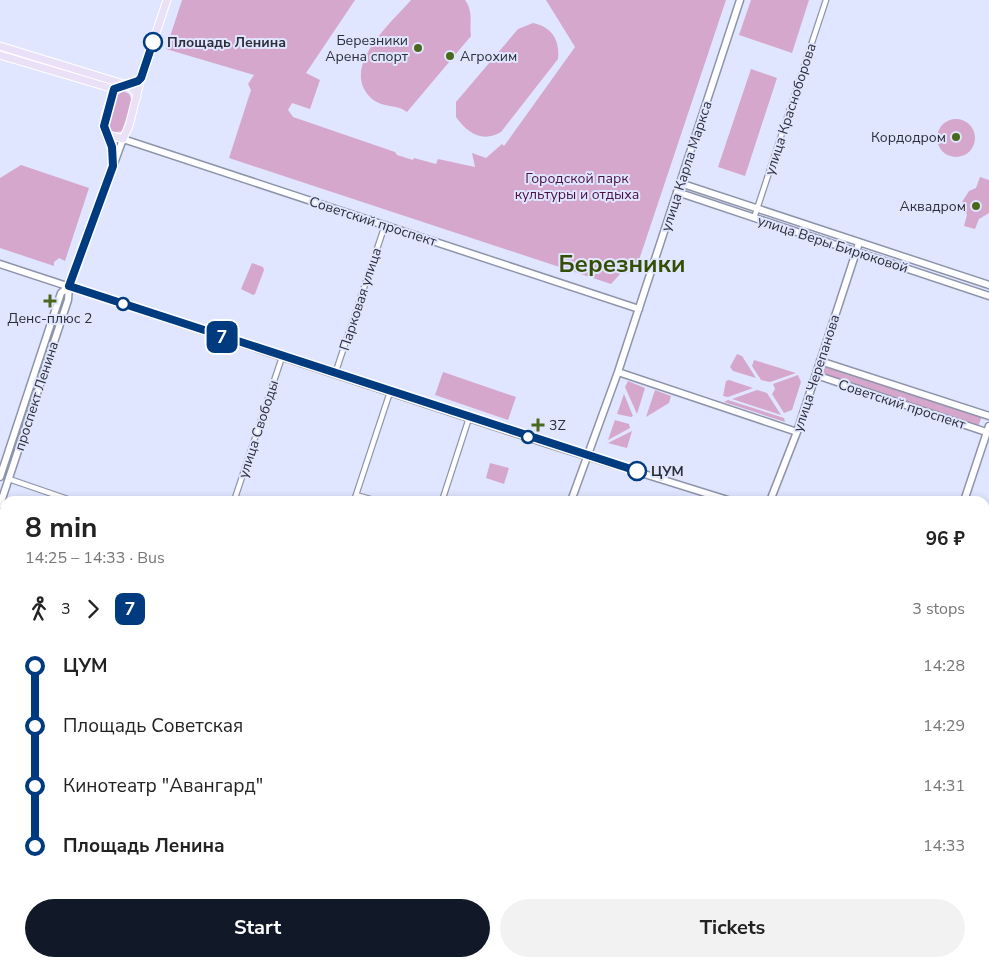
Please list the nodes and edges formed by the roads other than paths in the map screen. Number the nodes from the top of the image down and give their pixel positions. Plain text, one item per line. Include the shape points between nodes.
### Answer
1 (167, 0) edge
2 (740, 0) edge
3 (826, 0) edge
4 (0, 46) edge
5 (0, 55) edge
6 (141, 78) junction
7 (127, 85) junction
8 (114, 89) junction
9 (137, 98) junction
10 (106, 134) junction
11 (123, 138) junction
12 (113, 166) junction
13 (680, 183) junction
14 (677, 192) junction
15 (757, 209) junction
16 (754, 218) junction
17 (384, 224) junction
18 (859, 242) junction
19 (856, 252) junction
20 (920, 263) junction
21 (0, 264) edge
22 (917, 272) junction
23 (989, 285) edge
24 (69, 286) junction
25 (989, 296) edge
26 (639, 308) junction
27 (282, 357) junction
28 (820, 361) junction
29 (618, 372) junction
30 (335, 374) junction
31 (816, 375) junction
32 (390, 392) junction
33 (989, 416) edge
34 (469, 418) junction
35 (988, 430) edge
36 (797, 432) junction
37 (588, 456) junction
38 (0, 477) edge
39 (9, 479) junction
40 (356, 494) joint
41 (3, 496) edge
42 (58, 496) edge
43 (236, 496) edge
44 (362, 496) edge
45 (444, 496) edge
46 (572, 496) edge
47 (715, 496) edge
48 (772, 496) edge
49 (966, 496) edge

1 - 6 main road, проспект Ленина
2 - 13 main road, улица Карла Маркса
3 - 15 street, улица Красноборова
4 - 7 main road
5 - 8 main road
6 - 7 main road
6 - 9 main road, проспект Ленина
7 - 8 main road
7 - 9 main road via 135,91
8 - 10 main road, проспект Ленина via 104,122
9 - 11 main road, проспект Ленина
10 - 11 main road, Советский проспект
10 - 12 main road, проспект Ленина via 112,147
11 - 12 main road, проспект Ленина
11 - 17 main road, Советский проспект
12 - 24 main road, проспект Ленина
13 - 14 main road, улица Карла Маркса
13 - 15 main road, улица Веры Бирюковой
14 - 16 main road, улица Веры Бирюковой
14 - 26 main road, улица Карла Маркса
15 - 16 street, улица Красноборова
15 - 18 main road, улица Веры Бирюковой
16 - 19 main road, улица Веры Бирюковой
17 - 26 main road, Советский проспект
17 - 30 street, Парковая улица
18 - 19 main road, улица Черепанова
18 - 20 main road, улица Веры Бирюковой
19 - 22 main road, улица Веры Бирюковой
19 - 28 main road, улица Черепанова
20 - 22 main road
20 - 23 main road, улица Веры Бирюковой
21 - 24 main road
22 - 25 main road, улица Веры Бирюковой
24 - 27 main road
24 - 38 main road, проспект Ленина via 61,293
24 - 39 main road, проспект Ленина via 68,300
26 - 29 main road, улица Карла Маркса
27 - 30 main road
27 - 43 street, улица Свободы
28 - 31 main road, улица Черепанова
28 - 33 main road, Советский проспект
29 - 36 main road
29 - 37 main road, улица Карла Маркса
30 - 32 main road
31 - 35 main road, Советский проспект
31 - 36 main road, улица Черепанова
32 - 34 main road
32 - 40 street
34 - 37 main road
34 - 45 street
35 - 49 main road
36 - 48 main road, улица Черепанова
37 - 46 main road, улица Карла Маркса
37 - 47 main road
39 - 41 main road, проспект Ленина
39 - 42 street
40 - 44 street

